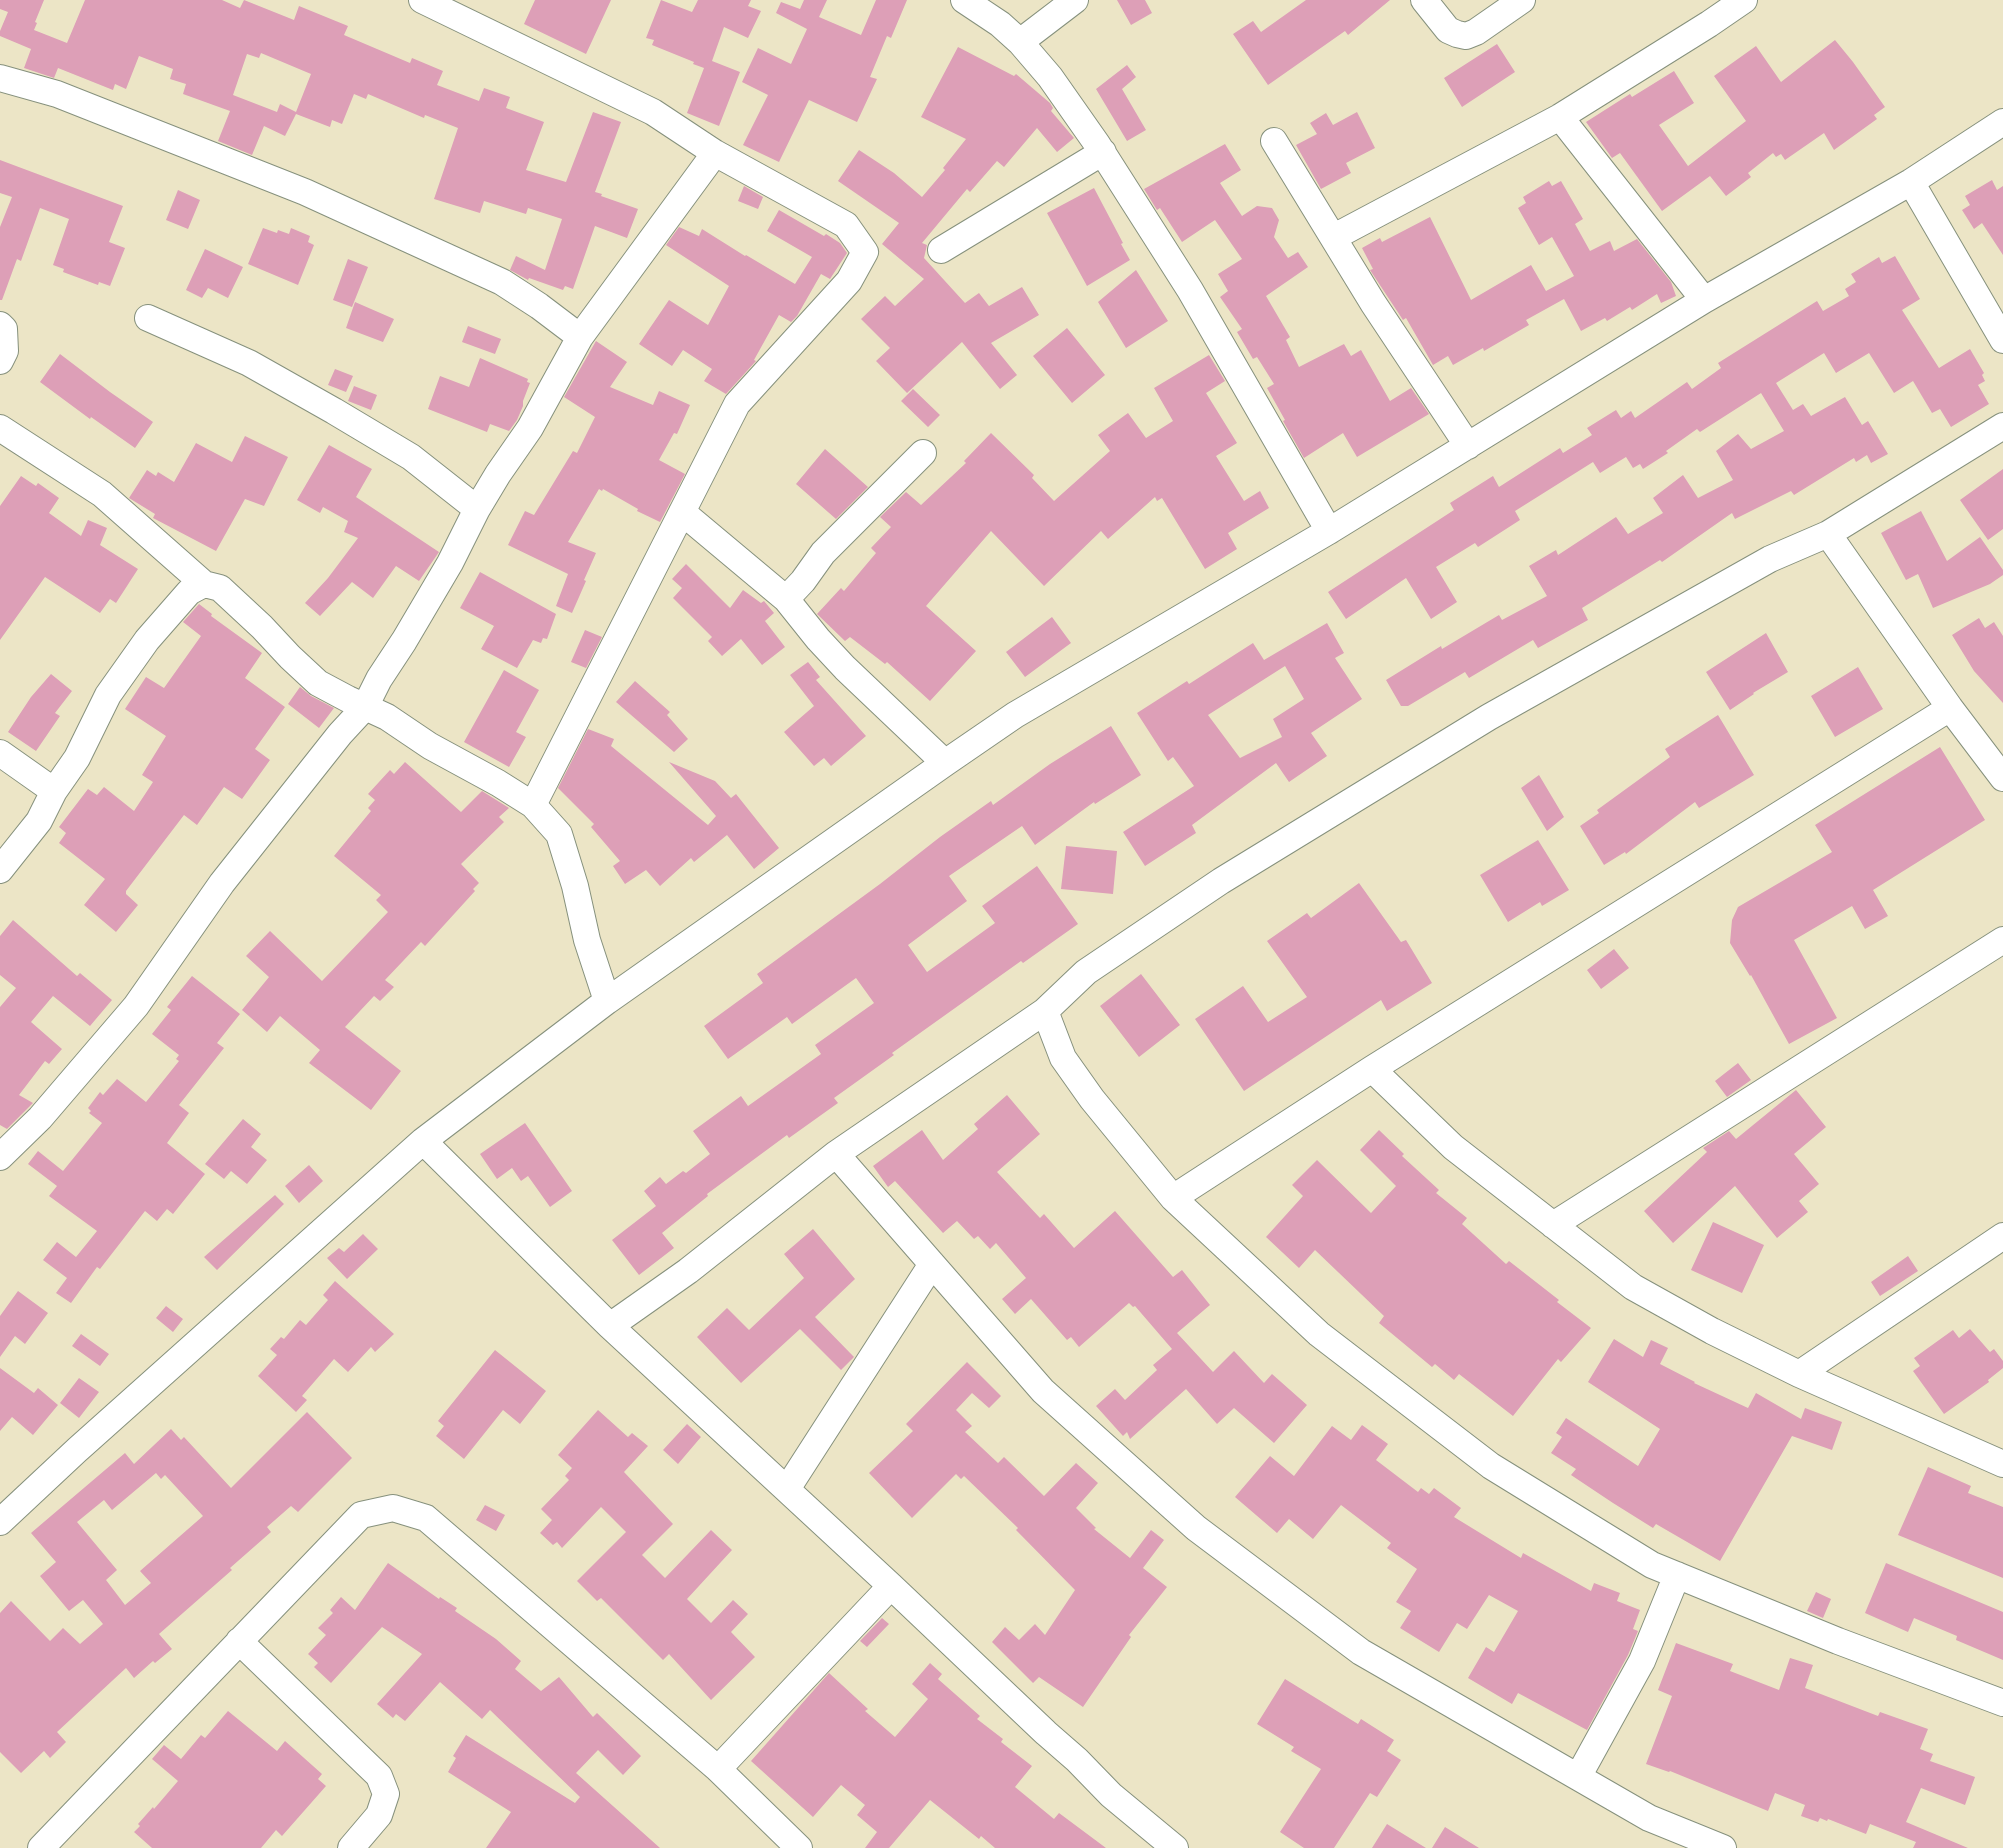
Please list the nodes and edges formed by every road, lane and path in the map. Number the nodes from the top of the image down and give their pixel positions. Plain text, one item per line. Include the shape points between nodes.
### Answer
1 (422, 0) edge
2 (1075, 0) edge
3 (1424, 0) edge
4 (1522, 0) edge
5 (1743, 0) edge
6 (979, 4) edge
7 (1020, 42) junction
8 (0, 78) edge
9 (1560, 117) junction
10 (2003, 122) edge
11 (1274, 141) dead end
12 (1103, 152) junction
13 (715, 153) junction
14 (1911, 183) junction
15 (1334, 237) junction
16 (940, 250) dead end
17 (1704, 300) junction
18 (148, 318) dead end
19 (0, 325) edge
20 (580, 337) junction
21 (2003, 340) edge
22 (0, 361) edge
23 (2003, 426) edge
24 (0, 428) edge
25 (1468, 446) junction
26 (923, 453) dead end
27 (477, 509) junction
28 (682, 512) junction
29 (1329, 531) junction
30 (1828, 534) junction
31 (204, 584) junction
32 (786, 598) junction
33 (365, 706) junction
34 (1950, 708) junction
35 (0, 753) edge
36 (945, 764) junction
37 (2003, 778) edge
38 (54, 791) junction
39 (533, 804) junction
40 (0, 870) edge
41 (2003, 940) edge
42 (607, 1001) junction
43 (1044, 1011) junction
44 (1372, 1068) junction
45 (423, 1141) junction
46 (836, 1154) junction
47 (0, 1157) edge
48 (1173, 1198) junction
49 (1553, 1226) junction
50 (2003, 1236) edge
51 (932, 1264) junction
52 (610, 1326) junction
53 (1799, 1374) junction
54 (2003, 1464) edge
55 (787, 1489) junction
56 (0, 1522) edge
57 (1677, 1575) junction
58 (891, 1586) junction
59 (239, 1641) junction
60 (2003, 1703) edge
61 (718, 1769) junction
62 (1578, 1777) junction
63 (41, 1848) edge
64 (351, 1848) edge
65 (799, 1848) edge
66 (1174, 1848) edge
67 (1723, 1848) edge

1 - 13 street via 653,112
2 - 7 street
3 - 4 street via 1448,30 1466,36
5 - 9 street
6 - 7 street
7 - 12 street
8 - 20 street via 57,94 305,192 502,282
9 - 15 street
9 - 17 street
10 - 14 street
11 - 15 street
12 - 16 street
12 - 29 street via 1190,290
13 - 20 street
13 - 28 street via 846,225 866,252 849,281 737,404
14 - 17 street
14 - 21 street
15 - 25 street
17 - 25 street
18 - 27 street via 249,363 334,411 411,457
19 - 22 street via 4,329 5,351
20 - 27 street via 530,428
23 - 30 street
24 - 31 street via 102,494
25 - 29 street
26 - 32 street via 823,553
27 - 33 street via 450,563
28 - 32 street
28 - 39 street
29 - 36 street via 1015,716
30 - 34 street
30 - 43 street via 1770,559 1490,717 1212,888 1086,972
31 - 33 street via 220,588 318,682
31 - 38 street via 189,592 147,640 108,696 77,758
32 - 36 street via 845,668
33 - 39 street
33 - 47 street via 222,883 136,1006 40,1118
34 - 37 street
34 - 44 street
35 - 38 street
36 - 42 street
38 - 40 street via 39,821
39 - 42 street via 559,834
41 - 49 street
42 - 45 street
43 - 46 street
43 - 48 street via 1064,1058 1092,1100
44 - 48 street
44 - 49 street via 1453,1147
45 - 52 street
45 - 56 street
46 - 51 street
46 - 52 street via 688,1271
48 - 57 street via 1318,1334 1491,1466 1652,1565
49 - 53 street via 1633,1287
50 - 53 street
51 - 55 street
51 - 62 street via 1043,1391 1196,1528 1361,1652
52 - 55 street
53 - 54 street
55 - 58 street
57 - 60 street
57 - 62 street via 1642,1661
58 - 61 street
58 - 66 street via 1111,1795
59 - 61 street via 361,1515 393,1508 426,1518
59 - 63 street
59 - 64 street via 379,1776 386,1794 379,1815
61 - 65 street
62 - 67 street via 1649,1818

